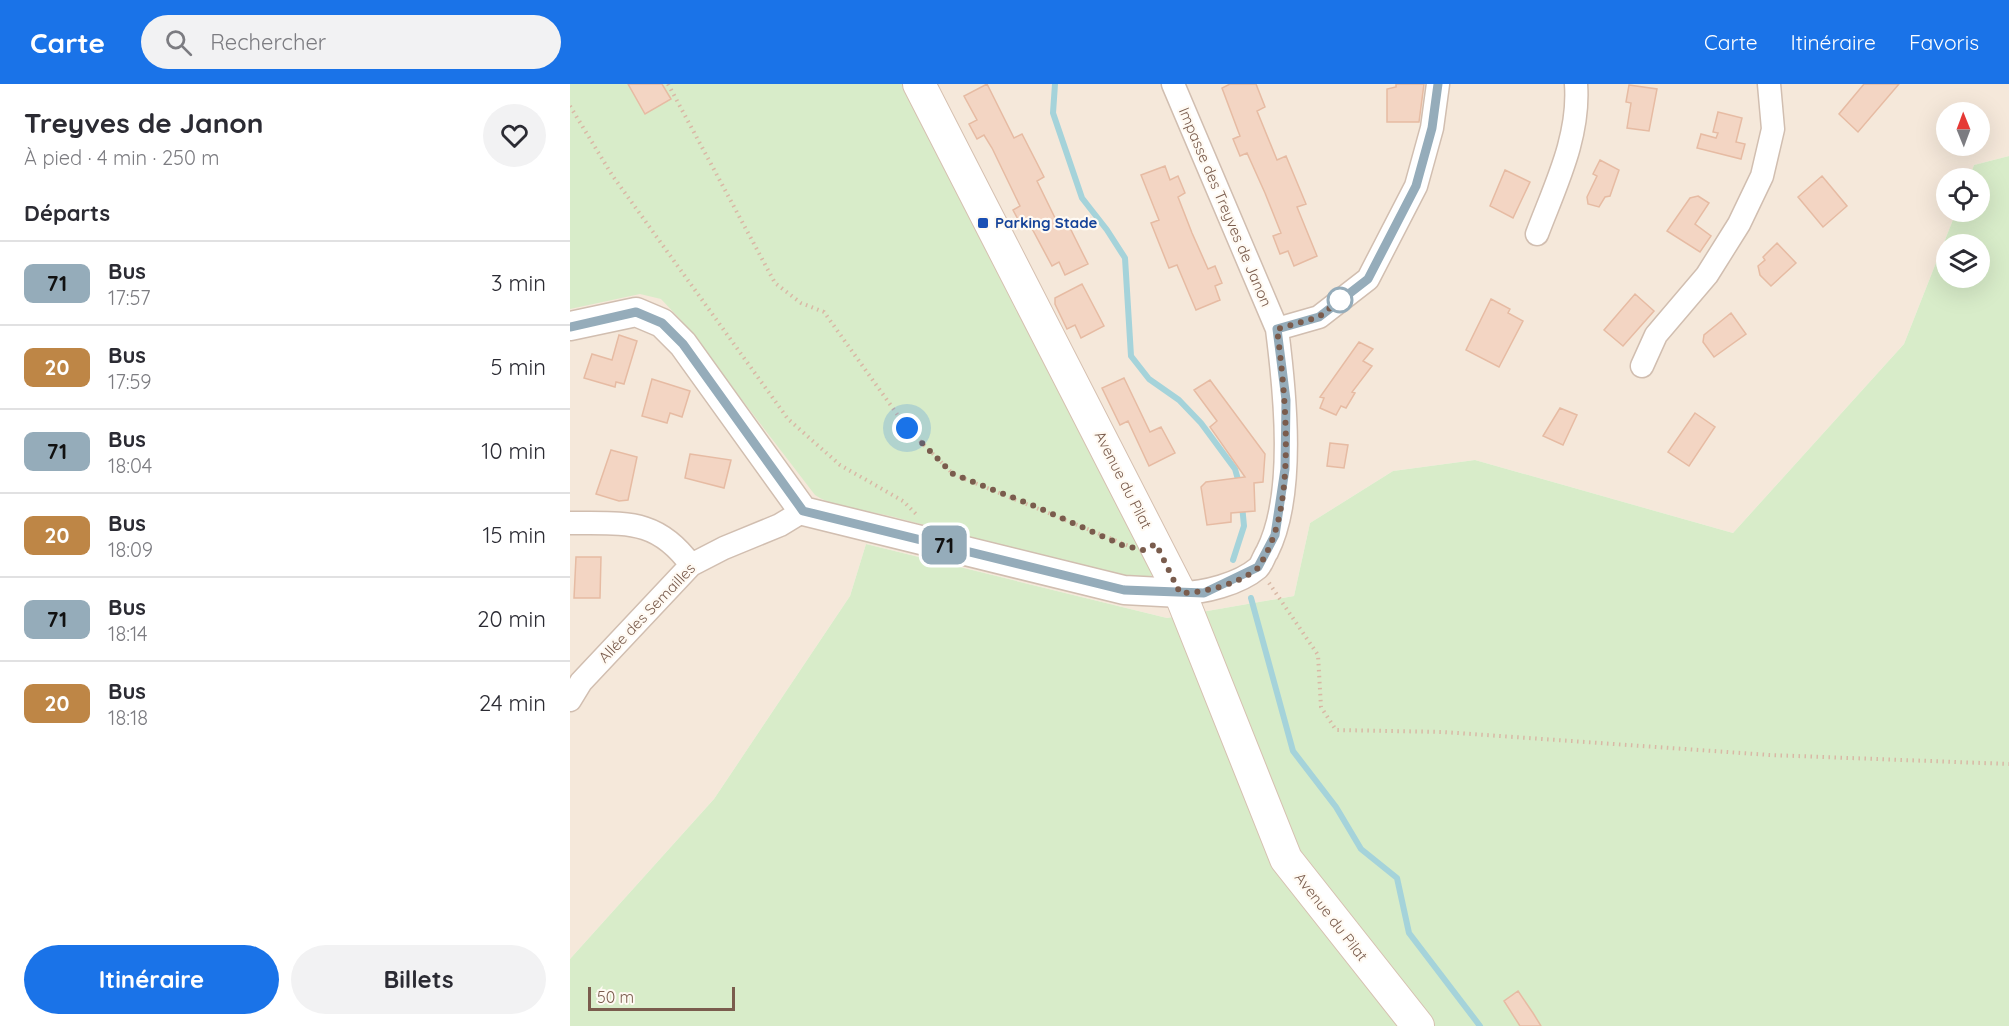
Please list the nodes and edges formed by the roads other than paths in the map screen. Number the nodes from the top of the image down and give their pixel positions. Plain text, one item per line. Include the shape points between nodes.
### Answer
1 (919, 84) edge
2 (1173, 84) edge
3 (1438, 84) edge
4 (1576, 84) edge
5 (1769, 84) edge
6 (1537, 234) dead end
7 (570, 327) edge
8 (1277, 329) junction
9 (1642, 366) dead end
10 (803, 511) junction
11 (570, 523) edge
12 (691, 565) junction
13 (1180, 593) junction
14 (570, 700) edge
15 (1418, 1026) edge

1 - 13 main road, Avenue du Pilat
2 - 8 street, Impasse des Treyves de Janon
3 - 8 street via 1432,128 1416,186 1368,279 1319,317
4 - 6 street via 1572,140
5 - 9 street via 1773,129 1762,176 1718,258 1656,335
7 - 10 street via 636,312 662,323 683,344
8 - 13 street, Impasse des Treyves de Janon via 1286,400 1285,469 1275,535 1258,567 1204,593
10 - 12 street, Allée des Semailles
10 - 13 street via 1124,590
11 - 12 street via 638,524 668,541
12 - 14 street, Allée des Semailles via 581,682
13 - 15 main road, Avenue du Pilat via 1286,860

